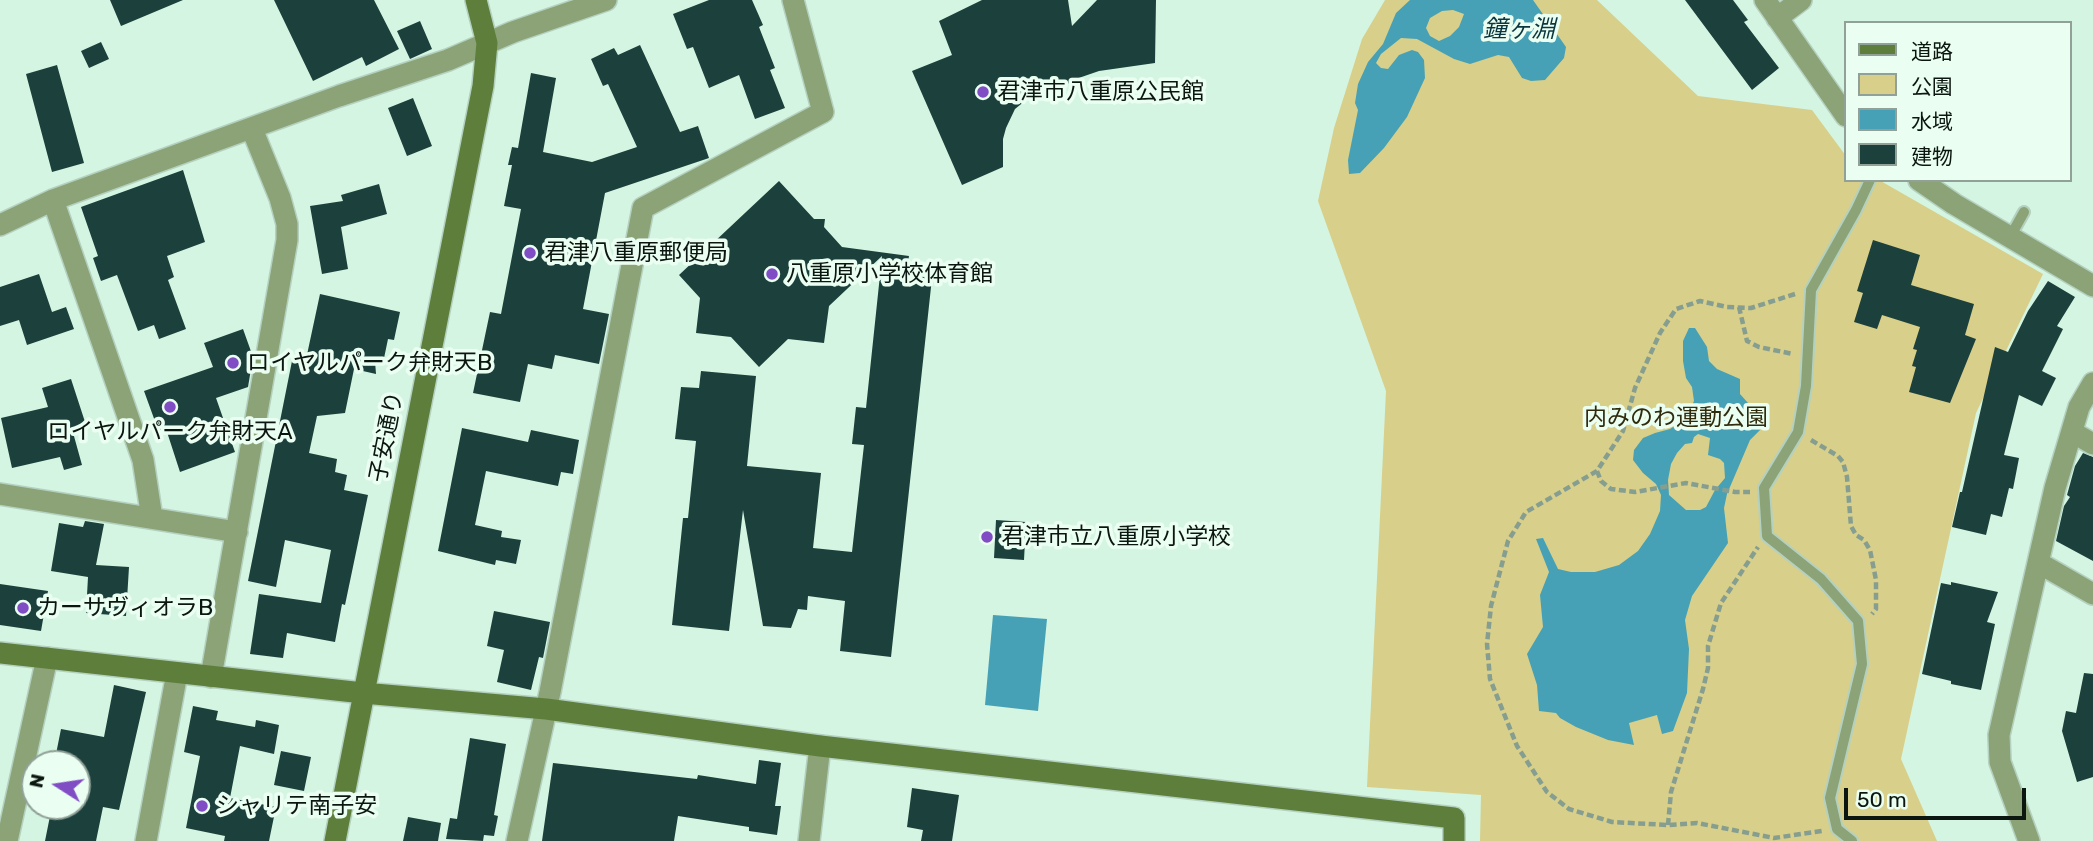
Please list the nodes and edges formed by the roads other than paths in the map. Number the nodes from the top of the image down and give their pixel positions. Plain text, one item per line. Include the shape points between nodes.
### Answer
1 (476, 0) edge
2 (605, 0) edge
3 (793, 0) edge
4 (1765, 0) edge
5 (1801, 0) edge
6 (1777, 18) junction
7 (487, 43) junction
8 (1844, 113) edge
9 (252, 129) junction
10 (1869, 182) edge
11 (1922, 182) edge
12 (53, 200) junction
13 (2024, 212) dead end
14 (0, 225) edge
15 (2010, 237) junction
16 (2093, 286) edge
17 (2093, 383) edge
18 (2072, 432) junction
19 (2093, 444) edge
20 (0, 494) edge
21 (152, 518) junction
22 (237, 532) junction
23 (2039, 563) junction
24 (2093, 594) edge
25 (0, 653) edge
26 (47, 658) junction
27 (177, 673) junction
28 (211, 677) junction
29 (363, 693) junction
30 (546, 709) junction
31 (820, 746) junction
32 (7, 841) edge
33 (146, 841) edge
34 (335, 841) edge
35 (517, 841) edge
36 (809, 841) edge
37 (1454, 841) edge
38 (1852, 841) edge
39 (2029, 841) edge

1 - 7 street, 子安通り
2 - 7 street
3 - 30 street via 823,112 643,208
4 - 6 street
5 - 6 street
6 - 8 street
7 - 9 street
7 - 29 street, 子安通り via 483,86
9 - 12 street
9 - 22 street via 280,198 288,240
10 - 38 lane via 1811,290 1798,432 1764,488 1767,536 1821,579 1858,621 1862,664 1830,798 1837,829
11 - 15 street
12 - 14 street
12 - 21 street via 143,460
13 - 15 lane
15 - 16 street
17 - 18 street
18 - 19 street
18 - 23 street
20 - 21 street
21 - 22 street
22 - 28 street
23 - 24 street
23 - 39 street via 1999,735 2000,762
25 - 26 street
26 - 27 street
26 - 32 street
27 - 28 street
27 - 33 street
28 - 29 street
29 - 30 street
29 - 34 street, 子安通り
30 - 31 street
30 - 35 street
31 - 36 street
31 - 37 street via 1454,818

